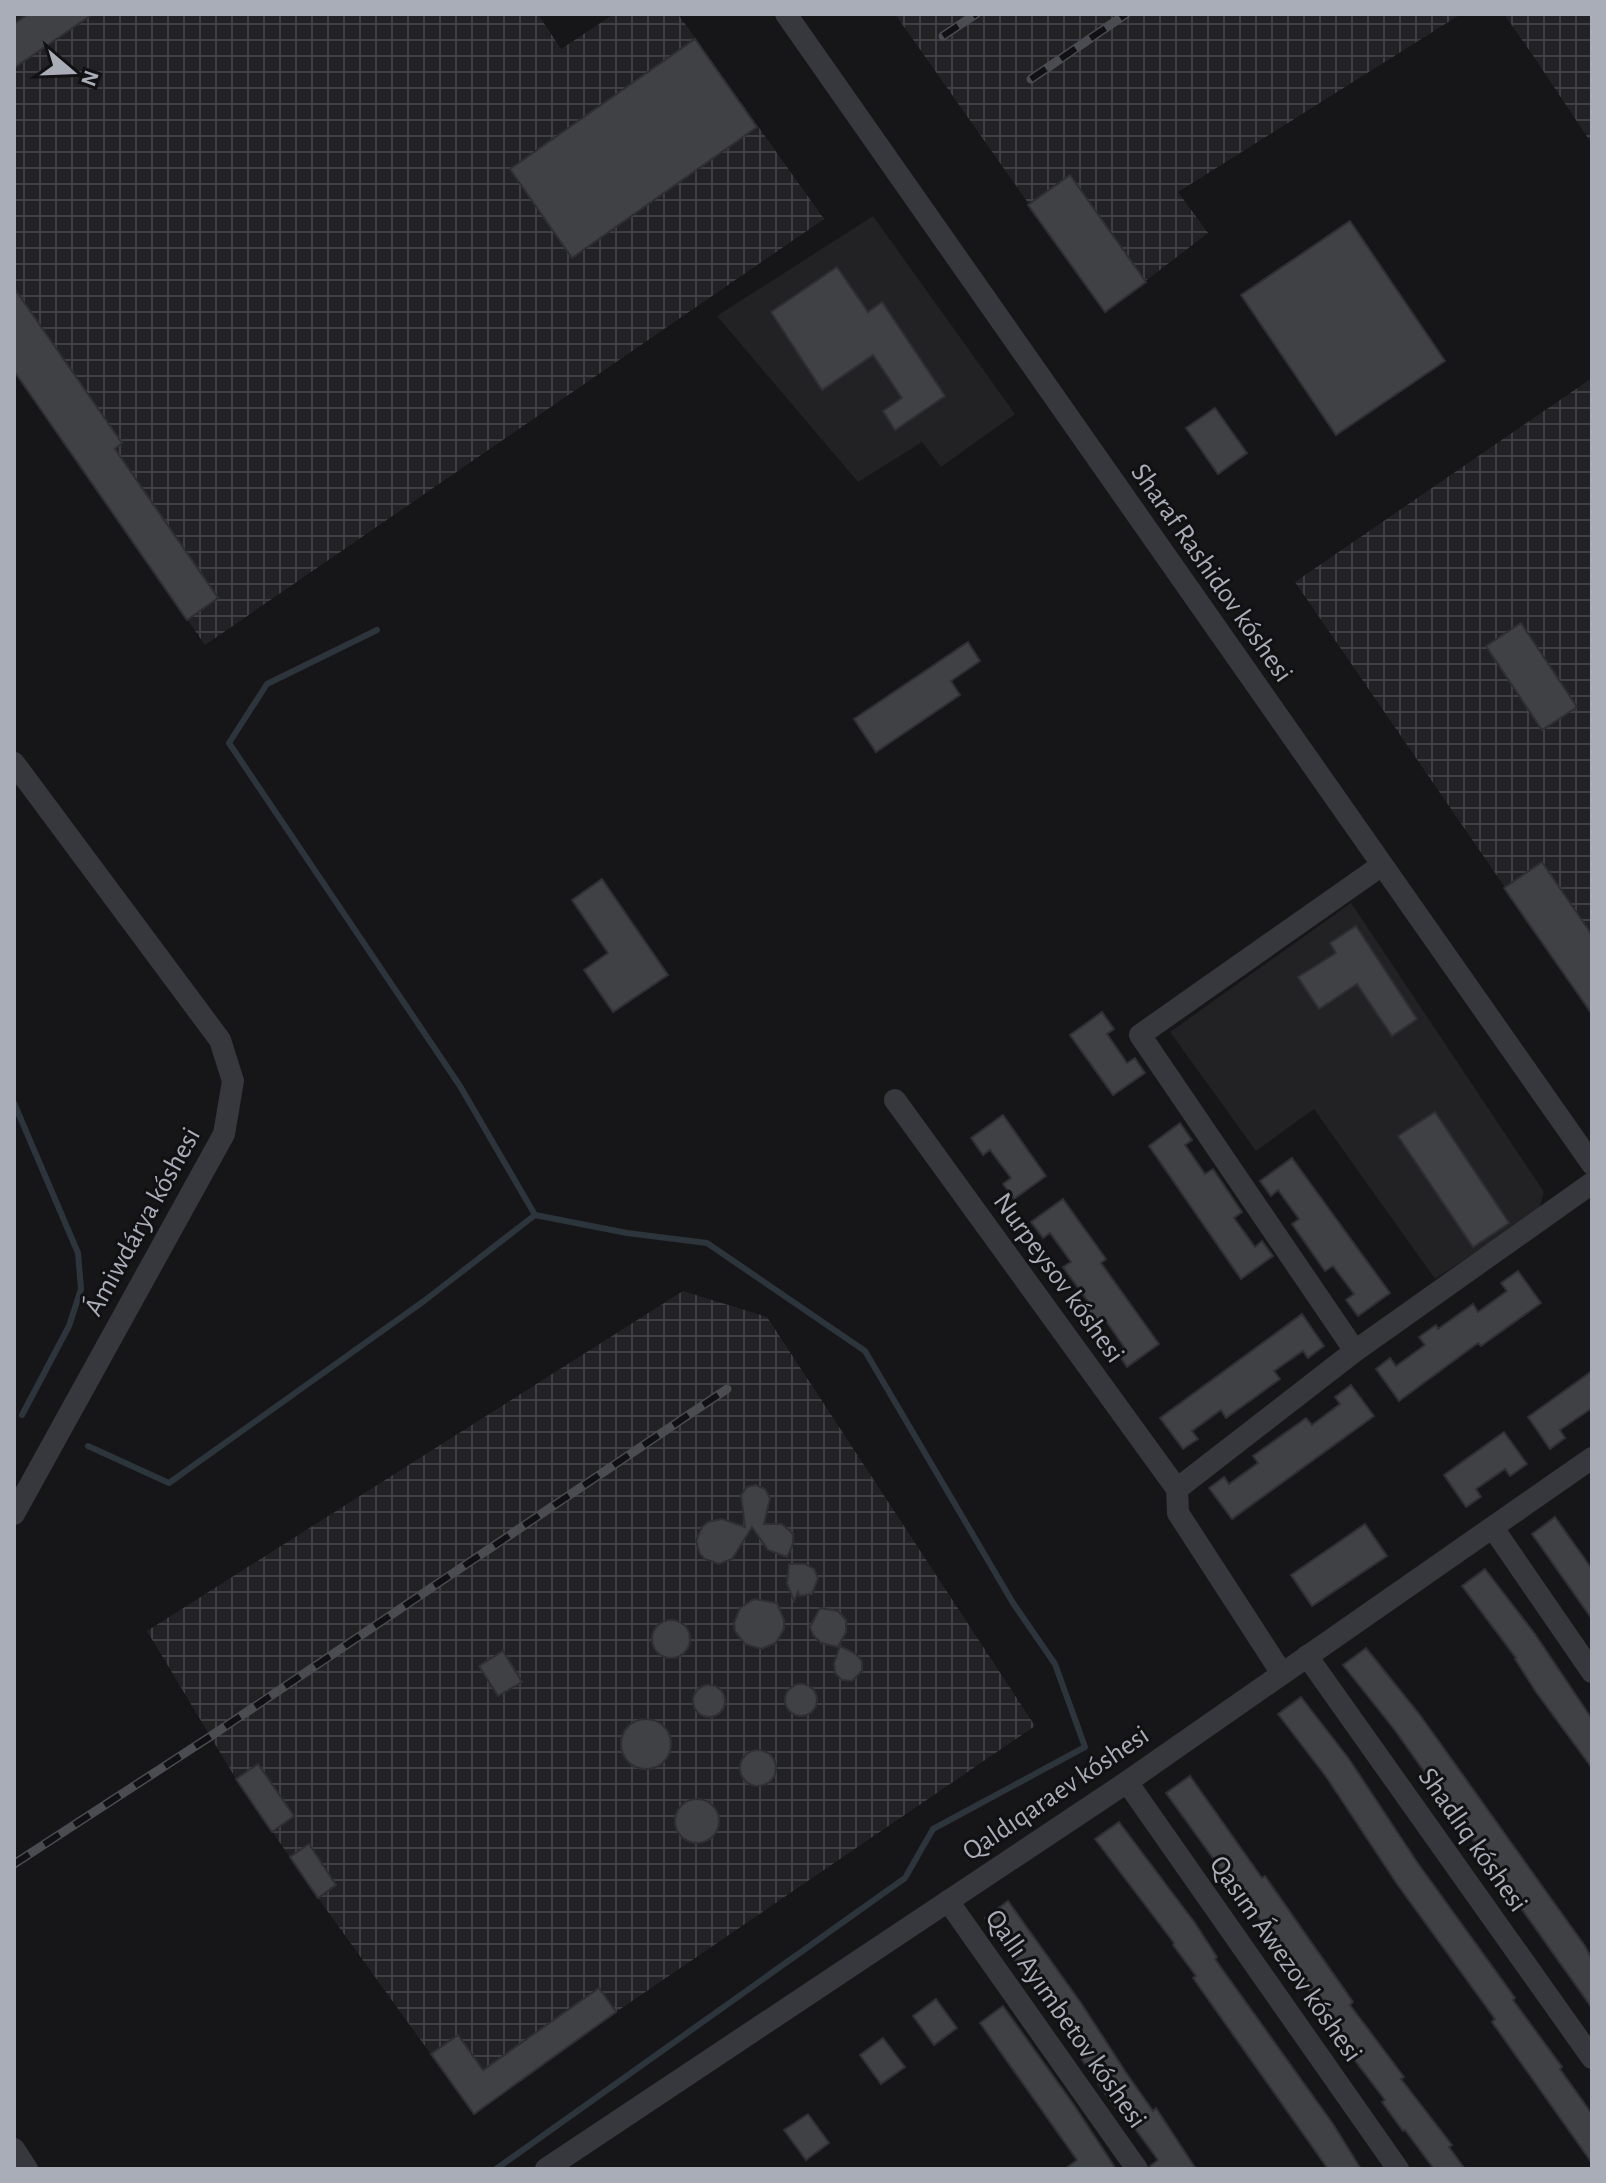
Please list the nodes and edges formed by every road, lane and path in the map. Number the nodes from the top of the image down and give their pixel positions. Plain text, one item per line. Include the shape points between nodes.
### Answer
1 (786, 14) edge
2 (14, 763) edge
3 (1382, 865) junction
4 (895, 1100) dead end
5 (1592, 1164) edge
6 (1592, 1183) edge
7 (1355, 1351) junction
8 (1592, 1458) edge
9 (1177, 1489) junction
10 (14, 1514) edge
11 (1493, 1528) junction
12 (1307, 1656) junction
13 (1281, 1672) junction
14 (1592, 1672) edge
15 (1127, 1782) junction
16 (948, 1901) junction
17 (1592, 2058) edge
18 (14, 2149) edge
19 (27, 2169) edge
20 (546, 2169) edge
21 (1137, 2169) edge
22 (1398, 2169) edge

1 - 3 street, Sharaf Rashidov kóshesi
2 - 10 street, Ámiwdárya kóshesi via 220,1040 233,1081 224,1134
3 - 5 street, Sharaf Rashidov kóshesi
3 - 7 street via 1140,1035
4 - 9 street, Nurpeysov kóshesi
6 - 7 street
7 - 9 street
8 - 11 street, Qaldıqaraev kóshesi
9 - 13 street, Nurpeysov kóshesi via 1178,1513
11 - 12 street, Qaldıqaraev kóshesi
11 - 14 street
12 - 13 street, Qaldıqaraev kóshesi
12 - 17 street, Shadlıq kóshesi
13 - 15 street, Qaldıqaraev kóshesi
15 - 16 street, Qaldıqaraev kóshesi
15 - 22 street, Qasım Áwezov kóshesi
16 - 20 street, Qaldıqaraev kóshesi
16 - 21 street, Qallı Ayımbetov kóshesi
18 - 19 street

